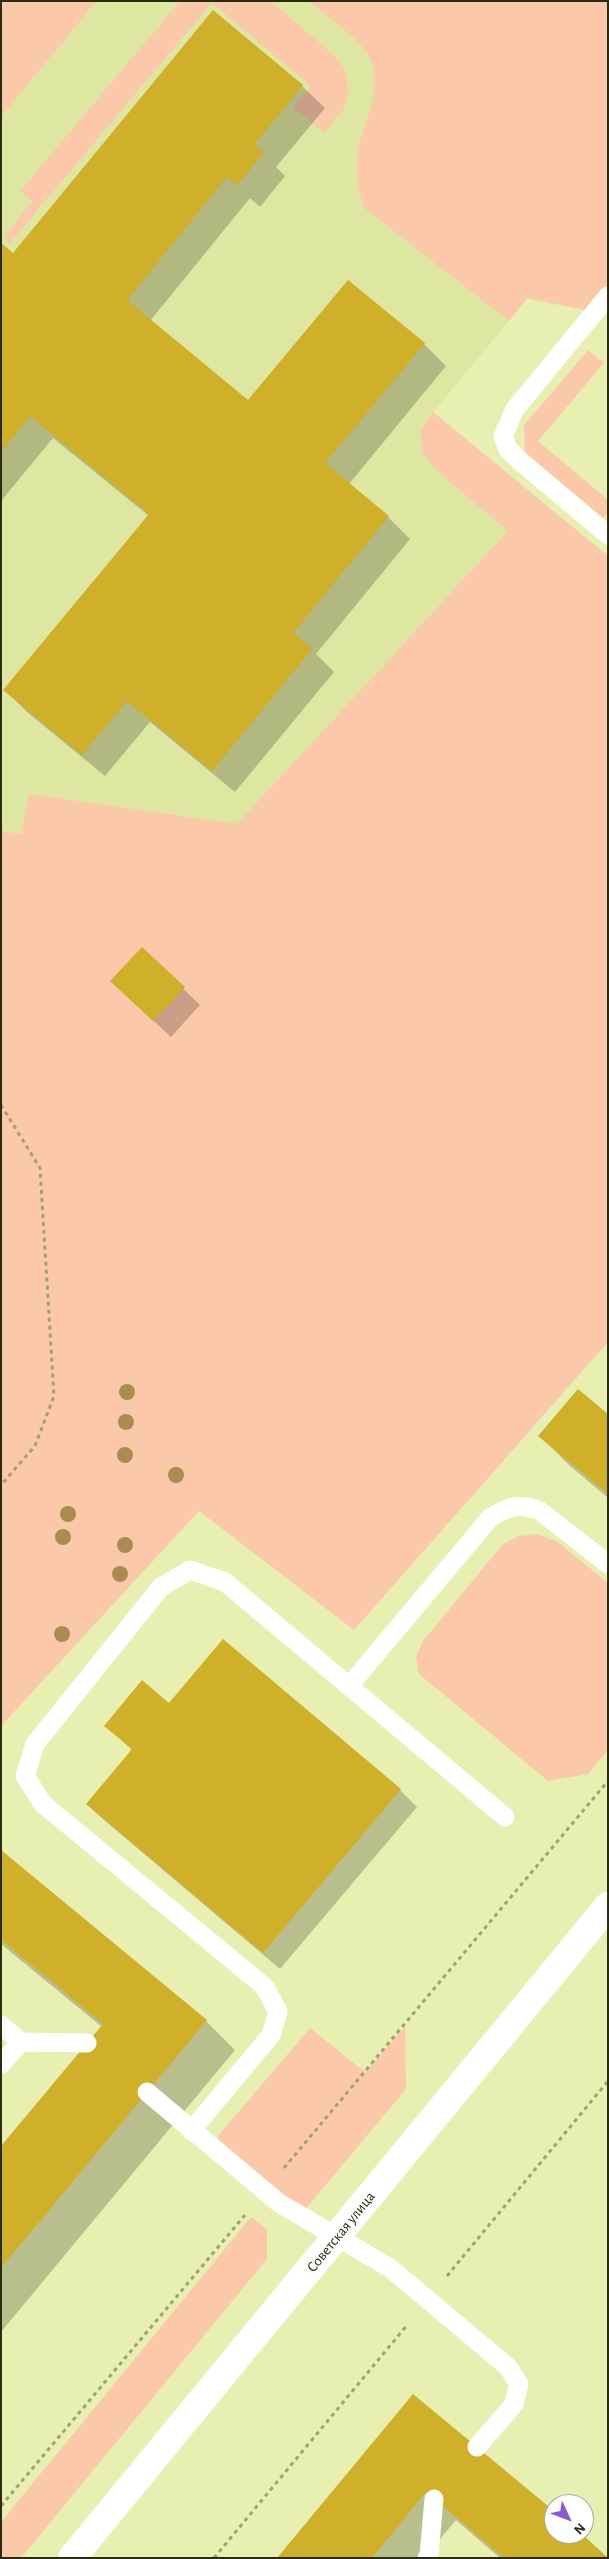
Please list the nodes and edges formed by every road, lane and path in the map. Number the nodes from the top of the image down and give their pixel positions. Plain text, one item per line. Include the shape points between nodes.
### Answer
1 (608, 296) edge
2 (608, 535) edge
3 (1, 1105) edge
4 (1, 1485) edge
5 (605, 1556) edge
6 (349, 1686) junction
7 (608, 1781) edge
8 (505, 1817) dead end
9 (608, 1906) edge
10 (1, 2025) edge
11 (21, 2042) junction
12 (87, 2043) dead end
13 (1, 2064) edge
14 (147, 2092) dead end
15 (191, 2131) junction
16 (265, 2191) junction
17 (336, 2238) junction
18 (478, 2447) dead end
19 (434, 2499) dead end
20 (1, 2506) edge
21 (430, 2557) edge
22 (72, 2558) edge

1 - 2 lane via 514,409 503,436 508,449 520,461
3 - 4 path via 40,1168 54,1396 35,1446
5 - 6 lane via 528,1505 505,1509 490,1518
6 - 8 lane
6 - 15 lane via 225,1582 190,1570 161,1587 35,1744 25,1776 43,1804 265,1987 278,2012 271,2035
7 - 16 path
9 - 17 street, Советская улица
10 - 11 lane
11 - 12 lane
11 - 13 lane
14 - 15 lane
15 - 16 lane
16 - 17 lane
16 - 20 path
17 - 18 lane via 390,2268 508,2367 520,2384 514,2404
17 - 22 street, Советская улица
19 - 21 lane

